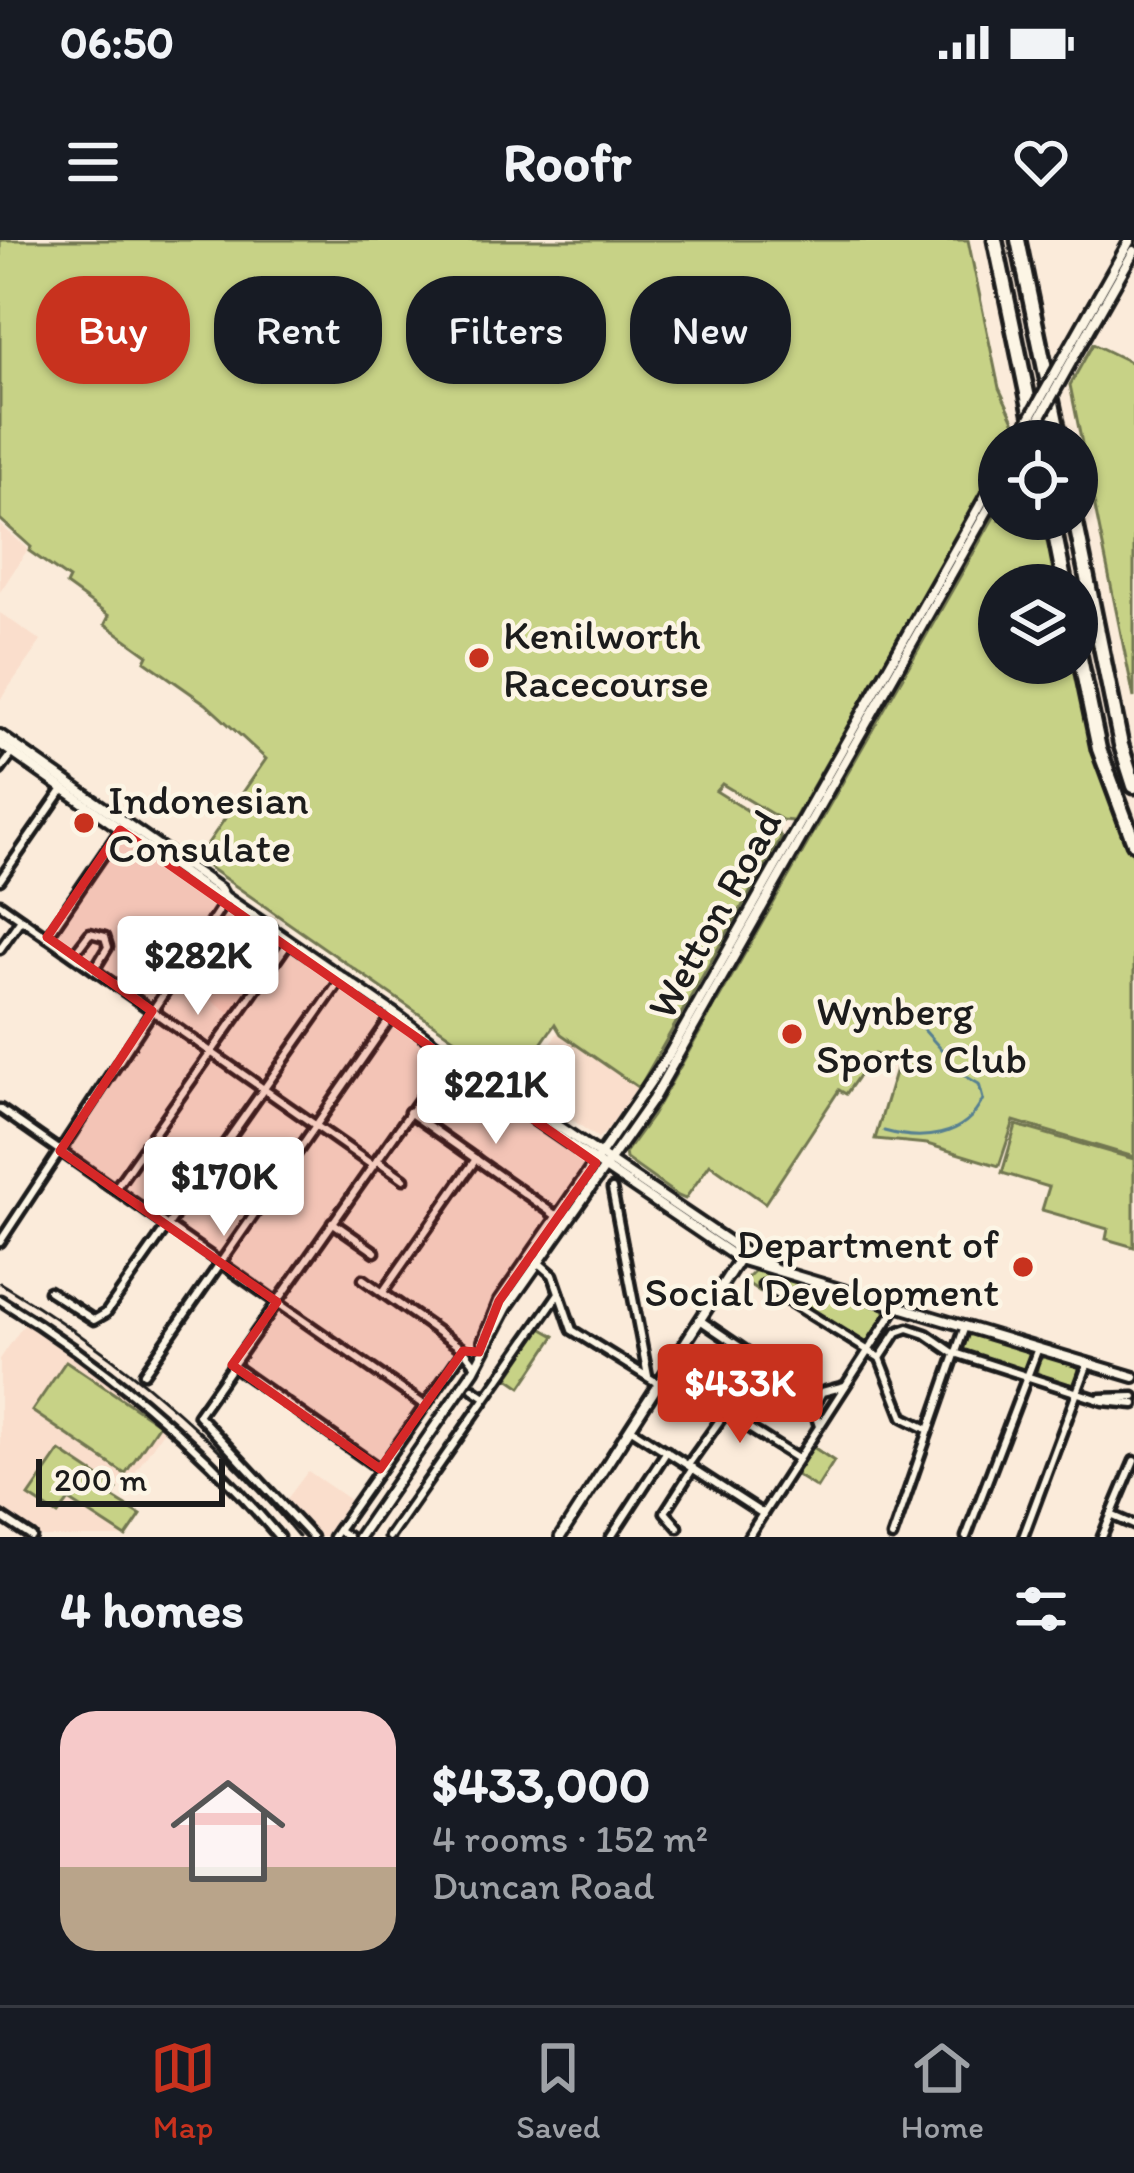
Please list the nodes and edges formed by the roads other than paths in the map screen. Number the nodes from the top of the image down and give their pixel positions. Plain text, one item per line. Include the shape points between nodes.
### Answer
1 (995, 240) edge
2 (1018, 240) edge
3 (1130, 240) edge
4 (1134, 251) edge
5 (1072, 352) junction
6 (1030, 420) edge
7 (1033, 420) edge
8 (1038, 420) edge
9 (1056, 420) edge
10 (978, 509) edge
11 (978, 527) edge
12 (1079, 540) edge
13 (1085, 684) edge
14 (0, 740) edge
15 (13, 753) junction
16 (0, 770) edge
17 (65, 786) junction
18 (1134, 786) edge
19 (123, 826) junction
20 (1134, 843) edge
21 (0, 880) edge
22 (225, 897) junction
23 (0, 904) edge
24 (21, 919) junction
25 (47, 937) junction
26 (290, 943) junction
27 (0, 949) edge
28 (73, 955) junction
29 (94, 970) junction
30 (342, 978) junction
31 (152, 1011) junction
32 (394, 1013) junction
33 (212, 1053) junction
34 (452, 1057) junction
35 (264, 1089) junction
36 (1, 1112) edge
37 (409, 1112) junction
38 (316, 1126) junction
39 (60, 1151) junction
40 (476, 1159) junction
41 (374, 1162) junction
42 (603, 1162) junction
43 (404, 1179) dead end
44 (115, 1190) junction
45 (612, 1190) dead end
46 (558, 1217) junction
47 (332, 1222) junction
48 (167, 1226) junction
49 (0, 1242) edge
50 (375, 1252) dead end
51 (742, 1255) junction
52 (535, 1258) junction
53 (221, 1263) junction
54 (363, 1279) dead end
55 (763, 1285) dead end
56 (49, 1291) dead end
57 (383, 1292) junction
58 (559, 1293) junction
59 (0, 1300) edge
60 (277, 1302) junction
61 (897, 1306) junction
62 (700, 1320) junction
63 (964, 1326) junction
64 (1038, 1348) junction
65 (464, 1349) junction
66 (479, 1352) junction
67 (867, 1352) junction
68 (955, 1353) junction
69 (880, 1358) junction
70 (1088, 1363) junction
71 (474, 1364) junction
72 (232, 1366) junction
73 (768, 1366) dead end
74 (144, 1373) dead end
75 (469, 1376) junction
76 (648, 1376) junction
77 (1028, 1376) junction
78 (1134, 1377) edge
79 (659, 1384) junction
80 (845, 1386) junction
81 (473, 1390) dead end
82 (1077, 1392) junction
83 (485, 1396) junction
84 (1134, 1401) edge
85 (424, 1405) junction
86 (819, 1426) junction
87 (630, 1428) junction
88 (928, 1430) junction
89 (667, 1451) junction
90 (798, 1459) junction
91 (1134, 1461) edge
92 (691, 1467) junction
93 (380, 1469) junction
94 (763, 1514) junction
95 (0, 1516) edge
96 (1112, 1516) junction
97 (1134, 1525) edge
98 (678, 1527) dead end
99 (336, 1533) edge
100 (32, 1537) edge
101 (279, 1537) edge
102 (312, 1537) edge
103 (348, 1537) edge
104 (359, 1537) edge
105 (389, 1537) edge
106 (560, 1537) edge
107 (611, 1537) edge
108 (748, 1537) edge
109 (892, 1537) edge
110 (966, 1537) edge
111 (1023, 1537) edge
112 (1102, 1537) edge

1 - 7 highway
2 - 9 highway
3 - 5 main road
4 - 5 main road
5 - 6 main road, bridge
5 - 8 main road, bridge
10 - 42 main road, Wetton Road
11 - 42 main road, Wetton Road via 658,1090
12 - 18 highway
13 - 20 highway
14 - 15 main road
14 - 17 main road
15 - 16 street
15 - 17 main road
17 - 19 main road
17 - 21 street
19 - 22 main road
19 - 25 street
22 - 26 main road
22 - 31 street
23 - 24 street
24 - 25 street
24 - 27 street
25 - 28 street
26 - 30 main road
26 - 33 street
28 - 29 street
28 - 29 street via 90,933 105,937 108,947
29 - 31 street
30 - 32 main road
30 - 35 street
31 - 33 street
31 - 39 street
32 - 34 main road
32 - 38 street
33 - 35 street
33 - 44 street
34 - 37 street
34 - 42 main road
35 - 38 street
35 - 48 street
36 - 39 street
37 - 40 street
37 - 41 street
38 - 41 street
38 - 53 street
39 - 44 street
39 - 49 street
40 - 46 street
40 - 57 street
41 - 43 street
41 - 47 street
42 - 46 main road, Wetton Road
42 - 51 main road
42 - 52 main road, Wetton Road
44 - 48 street
45 - 76 street
46 - 52 main road, Wetton Road
47 - 50 street
47 - 60 street
48 - 53 street
48 - 56 street via 98,1320
51 - 61 main road
51 - 62 main road
52 - 58 street
52 - 66 main road, Wetton Road via 499,1301
52 - 75 main road, Wetton Road
53 - 60 street
53 - 74 street
54 - 57 street
55 - 67 street
57 - 65 street
58 - 76 street via 572,1330
58 - 83 street
59 - 101 street via 144,1401
60 - 72 street
60 - 85 street
61 - 63 main road
61 - 67 street
62 - 73 street
62 - 79 main road
63 - 64 main road
63 - 68 street
64 - 70 main road
64 - 77 street
65 - 66 street
65 - 71 street
65 - 85 street
66 - 71 main road, Wetton Road
67 - 69 street
67 - 80 street
68 - 69 street via 905,1328
68 - 77 street
68 - 88 street
69 - 88 street via 903,1417
70 - 78 main road
70 - 82 street
71 - 75 main road, Wetton Road
72 - 93 street
72 - 102 street via 200,1418
75 - 104 main road, Wetton Road
76 - 79 street
77 - 82 street
77 - 110 street
79 - 87 main road
80 - 86 street
80 - 86 street via 822,1392 813,1408
81 - 83 street
82 - 84 street
82 - 111 street
83 - 105 street
85 - 93 street
86 - 90 street
87 - 89 street
87 - 106 main road
88 - 109 street
89 - 92 street
89 - 107 street
90 - 92 street via 725,1413
90 - 94 street
91 - 96 street
92 - 94 street
92 - 98 street via 665,1512
93 - 99 street
94 - 108 street
95 - 100 street
96 - 97 street
96 - 112 street
99 - 103 street

